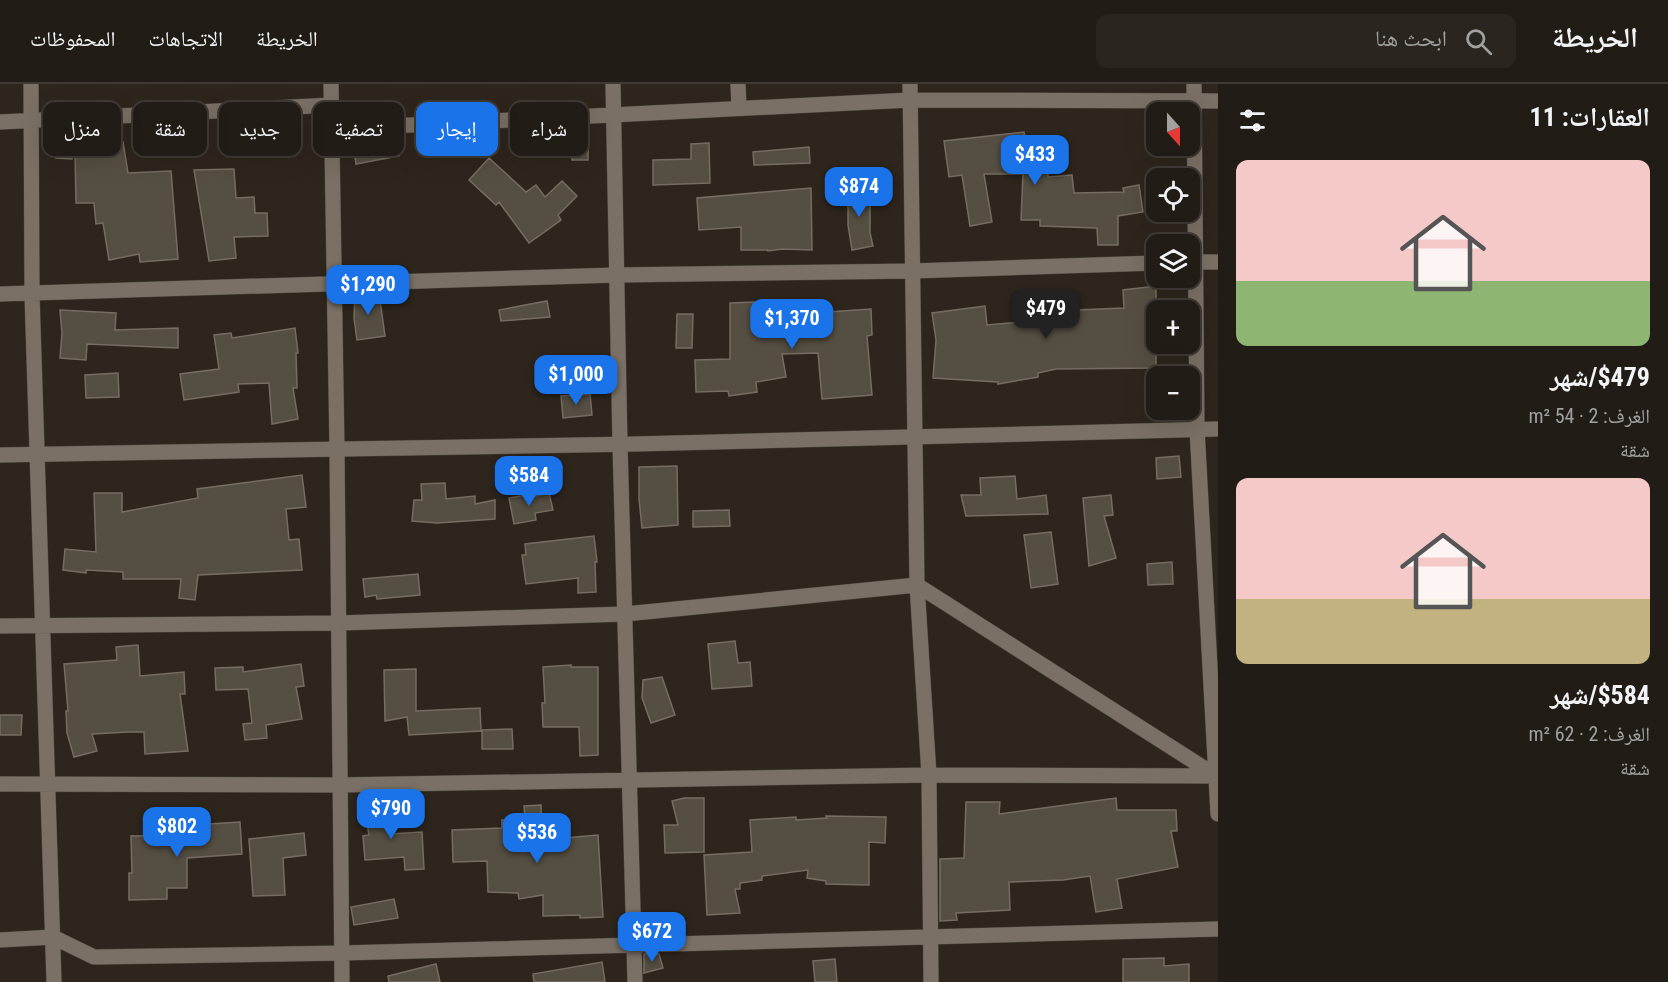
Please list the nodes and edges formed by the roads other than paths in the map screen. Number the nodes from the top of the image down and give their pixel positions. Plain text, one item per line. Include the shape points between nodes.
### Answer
1 (31, 84) edge
2 (331, 84) edge
3 (613, 84) edge
4 (738, 84) edge
5 (910, 84) edge
6 (1194, 84) edge
7 (910, 100) junction
8 (1194, 101) junction
9 (1218, 101) edge
10 (332, 102) edge
11 (313, 106) edge
12 (739, 108) junction
13 (614, 114) junction
14 (31, 121) junction
15 (0, 122) edge
16 (404, 125) edge
17 (332, 156) edge
18 (1192, 234) edge
19 (1200, 262) edge
20 (1218, 262) edge
21 (1146, 263) edge
22 (912, 271) junction
23 (616, 275) junction
24 (334, 283) junction
25 (1193, 288) edge
26 (0, 294) edge
27 (32, 295) junction
28 (1197, 429) junction
29 (1218, 429) edge
30 (915, 436) junction
31 (620, 445) junction
32 (337, 449) junction
33 (0, 455) edge
34 (39, 455) junction
35 (917, 585) junction
36 (1213, 609) edge
37 (625, 614) junction
38 (339, 623) junction
39 (0, 626) edge
40 (44, 626) junction
41 (929, 775) junction
42 (1217, 776) edge
43 (630, 779) junction
44 (48, 783) junction
45 (0, 784) edge
46 (340, 785) junction
47 (1218, 814) edge
48 (1218, 929) edge
49 (53, 937) junction
50 (931, 937) junction
51 (0, 940) edge
52 (635, 945) junction
53 (342, 953) junction
54 (54, 982) edge
55 (342, 982) edge
56 (635, 982) edge
57 (931, 982) edge

1 - 14 street
2 - 10 street
3 - 13 street
4 - 12 street
5 - 7 street
6 - 8 street
7 - 8 street
7 - 12 street
7 - 22 street
8 - 9 street
8 - 18 street
11 - 14 street
12 - 13 street
13 - 16 street
13 - 23 street
14 - 15 street
14 - 27 street
17 - 24 street
19 - 20 street
21 - 22 street
22 - 23 street
22 - 30 street
23 - 24 street
23 - 31 street
24 - 27 street
24 - 32 street
25 - 28 street
26 - 27 street
27 - 34 street
28 - 29 street
28 - 30 street
28 - 36 street
30 - 31 street
30 - 35 street
31 - 32 street
31 - 37 street
32 - 34 street
32 - 38 street
33 - 34 street
34 - 40 street
35 - 37 street
35 - 41 street
35 - 42 street
36 - 42 street
37 - 38 street
37 - 43 street
38 - 40 street
38 - 46 street
39 - 40 street
40 - 44 street
41 - 42 street
41 - 43 street
41 - 50 street
42 - 47 street
43 - 46 street
43 - 52 street
44 - 45 street
44 - 46 street
44 - 49 street
46 - 53 street
48 - 50 street
49 - 51 street
49 - 53 street via 94,957
49 - 54 street
50 - 52 street
50 - 57 street
52 - 53 street
52 - 56 street
53 - 55 street

